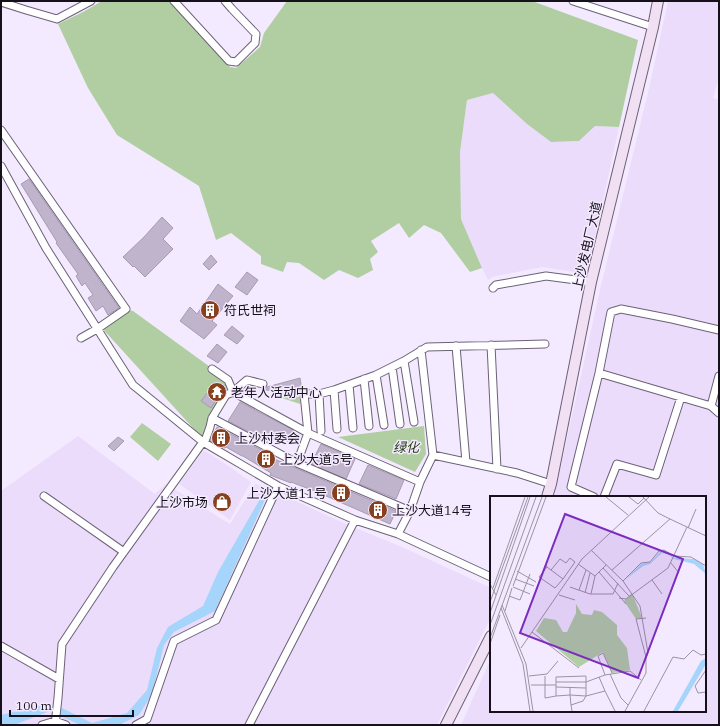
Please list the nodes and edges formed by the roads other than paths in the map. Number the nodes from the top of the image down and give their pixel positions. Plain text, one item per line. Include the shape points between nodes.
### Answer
1 (91, 1) edge
2 (174, 1) edge
3 (225, 1) edge
4 (573, 1) edge
5 (658, 1) edge
6 (1, 2) edge
7 (653, 27) junction
8 (1, 130) edge
9 (1, 166) edge
10 (591, 282) junction
11 (493, 288) dead end
12 (97, 329) junction
13 (719, 330) edge
14 (81, 338) dead end
15 (545, 344) dead end
16 (491, 345) junction
17 (456, 346) junction
18 (421, 350) junction
19 (404, 361) junction
20 (392, 367) junction
21 (212, 369) dead end
22 (599, 373) junction
23 (376, 375) junction
24 (719, 376) edge
25 (364, 379) junction
26 (263, 384) dead end
27 (349, 385) junction
28 (334, 390) junction
29 (233, 392) junction
30 (319, 394) junction
31 (681, 397) junction
32 (711, 406) junction
33 (719, 413) edge
34 (212, 418) junction
35 (414, 422) dead end
36 (400, 424) dead end
37 (384, 425) dead end
38 (368, 426) dead end
39 (353, 428) dead end
40 (337, 430) dead end
41 (321, 431) dead end
42 (308, 433) junction
43 (203, 442) junction
44 (433, 455) junction
45 (466, 462) junction
46 (298, 463) junction
47 (497, 469) junction
48 (420, 482) junction
49 (551, 484) junction
50 (278, 486) junction
51 (44, 496) dead end
52 (547, 496) edge
53 (592, 496) edge
54 (604, 496) edge
55 (410, 511) junction
56 (355, 520) junction
57 (398, 534) junction
58 (124, 552) junction
59 (490, 577) edge
60 (490, 638) edge
61 (1, 646) edge
62 (60, 679) junction
63 (55, 723) edge
64 (42, 725) edge
65 (66, 725) edge
66 (136, 725) edge
67 (249, 725) edge
68 (446, 725) edge

1 - 6 street via 57,19
2 - 3 street via 229,61 236,62 255,43 256,34
4 - 7 street
5 - 7 main road, 上沙发电厂大道
7 - 10 main road, 上沙发电厂大道
8 - 12 street via 126,308
9 - 12 street via 46,248
10 - 11 street via 546,276 496,285
10 - 49 main road, 上沙发电厂大道
12 - 14 street
12 - 43 street via 133,385
13 - 22 street via 621,309 611,312
15 - 16 street
16 - 17 street
16 - 47 street
17 - 18 street via 427,347
17 - 45 street
18 - 19 street
18 - 44 street
19 - 20 street
19 - 35 street
20 - 23 street
20 - 36 street
21 - 29 street via 228,380
22 - 31 street
22 - 53 street via 571,487
23 - 25 street
23 - 37 street
24 - 32 street
25 - 27 street
25 - 38 street
26 - 29 street via 247,380
27 - 28 street
27 - 39 street
28 - 30 street
28 - 40 street
29 - 34 street via 226,395
29 - 42 street
30 - 41 street
30 - 42 street via 304,394
31 - 32 street
31 - 54 street via 656,475 617,464
32 - 33 street
34 - 43 street
34 - 46 street
42 - 46 street
42 - 48 street
43 - 50 street
43 - 58 street
44 - 45 street
44 - 48 street
45 - 47 street
46 - 55 street
47 - 49 street
48 - 55 street
49 - 52 main road, 上沙发电厂大道
50 - 56 street
50 - 66 street via 216,620 174,641 147,719
51 - 58 street
55 - 57 street
56 - 57 street
56 - 67 street
57 - 59 street
58 - 62 street via 62,644
60 - 68 main road
61 - 62 street
62 - 63 street
63 - 64 street
63 - 65 street

